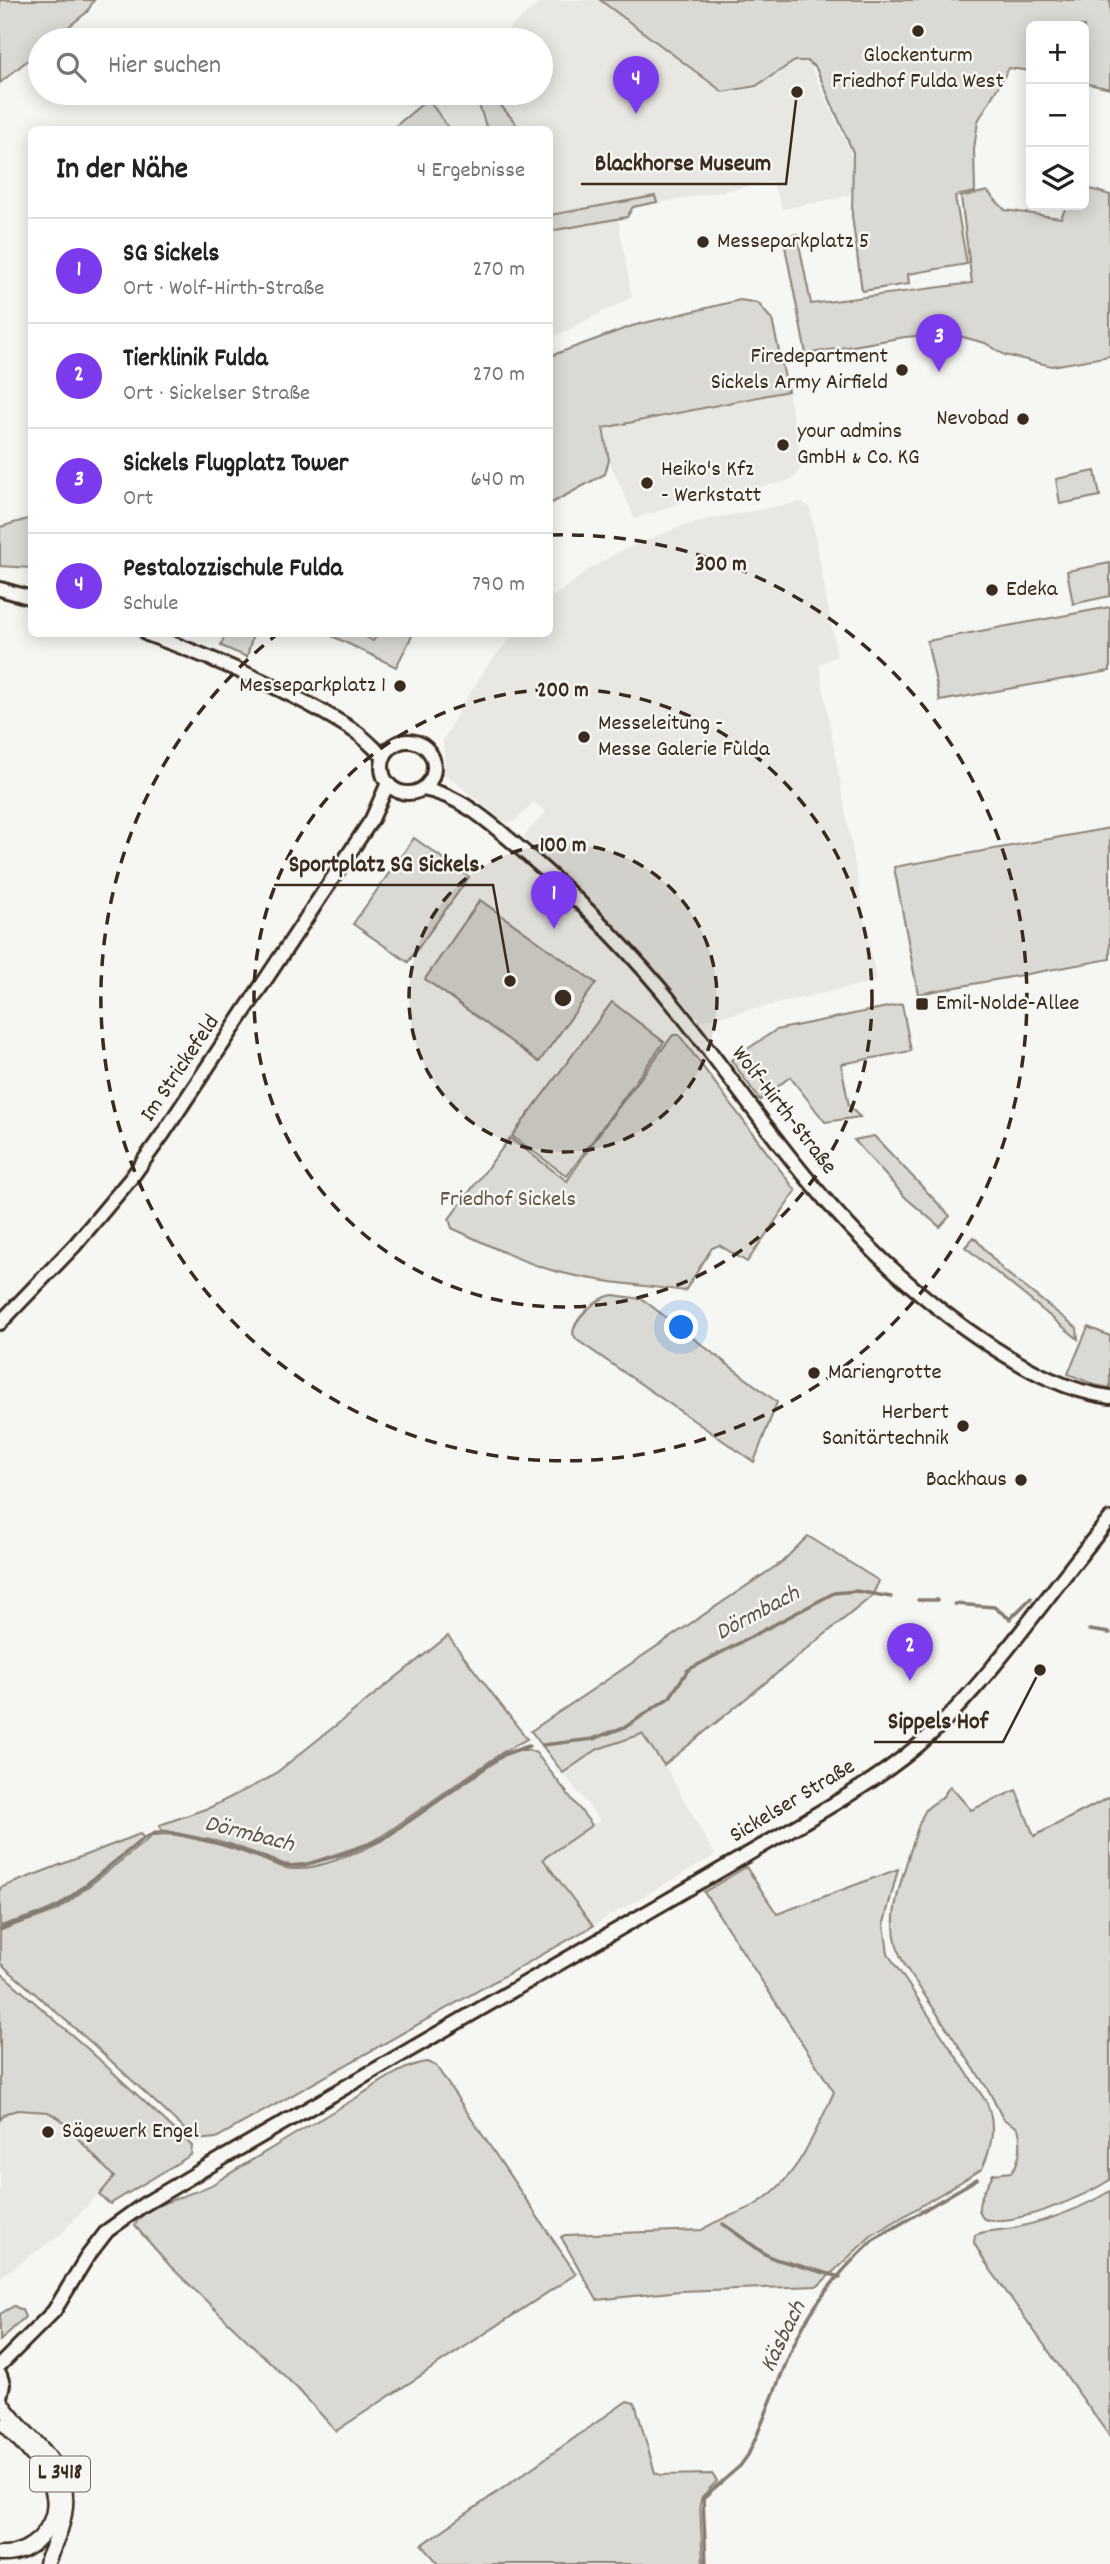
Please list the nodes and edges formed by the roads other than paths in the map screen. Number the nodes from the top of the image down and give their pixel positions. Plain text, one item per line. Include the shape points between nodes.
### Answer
1 (0, 589) edge
2 (28, 597) edge
3 (153, 637) edge
4 (358, 734) junction
5 (393, 745) junction
6 (384, 757) junction
7 (435, 769) junction
8 (388, 783) junction
9 (423, 789) junction
10 (400, 792) junction
11 (458, 801) junction
12 (372, 819) junction
13 (0, 1323) edge
14 (1110, 1397) edge
15 (1110, 1519) edge
16 (0, 2365) edge
17 (0, 2375) edge
18 (0, 2399) edge
19 (0, 2419) edge
20 (0, 2554) edge
21 (46, 2564) edge

1 - 2 street
3 - 4 street via 258,681
4 - 5 street
4 - 6 street
5 - 6 street
5 - 7 street via 409,740 425,746
6 - 8 street via 382,771
7 - 9 street
7 - 11 street, Wolf-Hirth-Straße
8 - 10 street
8 - 12 street, Im Strickefeld
9 - 10 street
9 - 11 street, Wolf-Hirth-Straße
10 - 12 street, Im Strickefeld
11 - 14 street, Wolf-Hirth-Straße via 539,865 638,963 807,1178 873,1250 941,1310 1004,1354 1061,1385
12 - 13 street, Im Strickefeld via 132,1177
15 - 16 street, Sickelser Straße via 978,1684 912,1751 860,1788 121,2219 96,2244 54,2311
17 - 18 street, L 3418
18 - 21 main road, L 3418 via 8,2414 46,2452 64,2483 65,2516
19 - 20 main road, L 3418 via 41,2465 55,2502 48,2528 38,2540 17,2553

